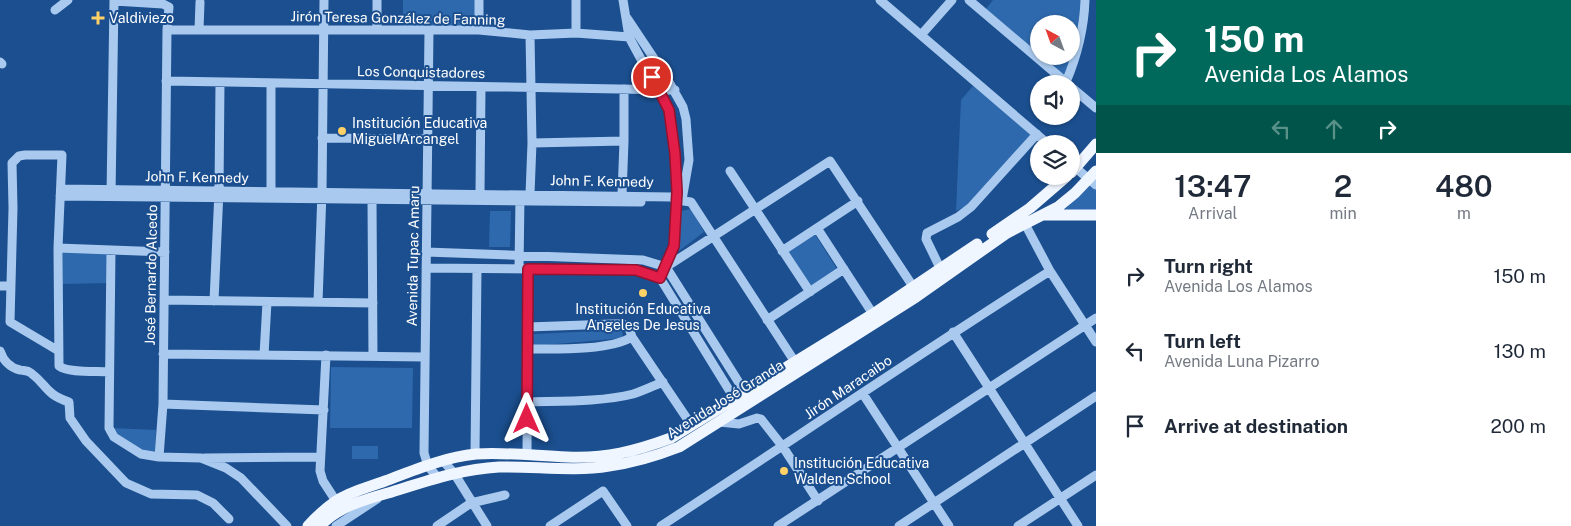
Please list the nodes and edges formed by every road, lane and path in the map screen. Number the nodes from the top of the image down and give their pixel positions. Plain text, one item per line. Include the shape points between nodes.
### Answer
1 (68, 0) edge
2 (324, 0) edge
3 (377, 0) edge
4 (479, 0) edge
5 (576, 0) edge
6 (622, 0) edge
7 (880, 0) edge
8 (952, 0) edge
9 (969, 0) edge
10 (1085, 0) edge
11 (114, 1) edge
12 (200, 2) dead end
13 (55, 10) dead end
14 (625, 15) junction
15 (167, 30) junction
16 (199, 30) junction
17 (324, 30) junction
18 (377, 30) junction
19 (428, 30) junction
20 (479, 30) junction
21 (576, 33) junction
22 (530, 34) junction
23 (921, 35) junction
24 (629, 37) junction
25 (1057, 75) edge
26 (1071, 75) edge
27 (166, 81) junction
28 (220, 82) junction
29 (271, 83) junction
30 (323, 84) junction
31 (428, 86) junction
32 (481, 86) junction
33 (530, 88) junction
34 (624, 89) junction
35 (658, 89) junction
36 (674, 90) junction
37 (1080, 94) edge
38 (1096, 108) edge
39 (1037, 134) joint
40 (322, 138) junction
41 (428, 139) junction
42 (624, 141) junction
43 (532, 143) junction
44 (1096, 144) edge
45 (1080, 161) edge
46 (730, 171) dead end
47 (1080, 173) edge
48 (1094, 178) edge
49 (1055, 185) edge
50 (271, 191) junction
51 (60, 193) junction
52 (111, 193) junction
53 (480, 193) junction
54 (166, 194) junction
55 (530, 194) junction
56 (219, 195) junction
57 (322, 195) junction
58 (622, 195) junction
59 (427, 196) junction
60 (520, 197) junction
61 (372, 199) junction
62 (679, 200) junction
63 (858, 201) junction
64 (754, 208) junction
65 (1042, 215) junction
66 (1096, 215) edge
67 (1024, 222) junction
68 (817, 228) junction
69 (712, 236) junction
70 (58, 248) junction
71 (111, 250) junction
72 (782, 251) junction
73 (165, 252) junction
74 (426, 252) junction
75 (519, 254) junction
76 (599, 258) junction
77 (666, 267) junction
78 (426, 268) junction
79 (1049, 268) junction
80 (477, 269) junction
81 (523, 269) junction
82 (844, 269) junction
83 (600, 270) junction
84 (940, 270) junction
85 (660, 278) junction
86 (0, 286) edge
87 (10, 286) junction
88 (914, 288) junction
89 (810, 292) junction
90 (164, 300) junction
91 (214, 301) junction
92 (266, 302) junction
93 (318, 302) junction
94 (373, 303) junction
95 (873, 314) junction
96 (1096, 318) edge
97 (767, 320) junction
98 (1086, 325) junction
99 (528, 327) junction
100 (953, 332) junction
101 (632, 337) junction
102 (1096, 342) edge
103 (527, 349) junction
104 (57, 350) junction
105 (0, 352) edge
106 (164, 354) junction
107 (264, 355) junction
108 (326, 355) junction
109 (373, 356) junction
110 (425, 356) junction
111 (795, 362) junction
112 (109, 372) junction
113 (663, 382) junction
114 (989, 387) junction
115 (863, 394) junction
116 (1096, 396) edge
117 (748, 397) junction
118 (527, 402) junction
119 (163, 404) junction
120 (737, 404) junction
121 (324, 410) junction
122 (719, 422) junction
123 (692, 426) junction
124 (1025, 442) junction
125 (783, 447) junction
126 (899, 447) junction
127 (475, 454) junction
128 (527, 454) junction
129 (158, 457) junction
130 (320, 457) junction
131 (201, 458) junction
132 (444, 462) junction
133 (428, 466) junction
134 (454, 473) junction
135 (1096, 475) edge
136 (438, 478) junction
137 (385, 494) junction
138 (505, 495) dead end
139 (1060, 498) junction
140 (336, 501) junction
141 (818, 501) junction
142 (934, 502) junction
143 (471, 503) junction
144 (229, 519) dead end
145 (287, 526) edge
146 (308, 526) edge
147 (320, 526) edge
148 (336, 526) edge
149 (437, 526) edge
150 (487, 526) edge
151 (550, 526) edge
152 (627, 526) edge
153 (661, 526) edge
154 (778, 526) edge
155 (898, 526) edge
156 (949, 526) edge
157 (1018, 526) edge
158 (1078, 526) edge

1 - 13 street
2 - 17 street
3 - 18 street
4 - 20 street
5 - 21 street
6 - 14 street
7 - 23 street
8 - 23 street
9 - 25 street
10 - 26 street
11 - 15 street, José Bernardo Alcedo via 166,5 169,7
11 - 52 street
12 - 16 street
14 - 24 street
14 - 36 street
15 - 16 street, Jirón Teresa González de Fanning
15 - 27 street, José Bernardo Alcedo
16 - 17 street, Jirón Teresa González de Fanning
17 - 18 street, Jirón Teresa González de Fanning
17 - 30 street
18 - 19 street, Jirón Teresa González de Fanning
19 - 20 street, Jirón Teresa González de Fanning
19 - 31 street, Avenida Tupac Amaru
20 - 22 street, Jirón Teresa González de Fanning
21 - 22 street, Jirón Teresa González de Fanning
21 - 24 street, Jirón Teresa González de Fanning
22 - 33 street
23 - 39 street
24 - 35 street
27 - 28 street, Los Conquistadores
27 - 54 street, José Bernardo Alcedo
28 - 29 street, Los Conquistadores
28 - 56 street
29 - 30 street, Los Conquistadores
29 - 50 street
30 - 31 street, Los Conquistadores
30 - 40 street
31 - 32 street, Los Conquistadores
31 - 41 street, Avenida Tupac Amaru
32 - 33 street, Los Conquistadores
32 - 53 street
33 - 34 street, Los Conquistadores
33 - 43 street
34 - 35 street, Los Conquistadores
34 - 42 street
35 - 36 street, Los Conquistadores
35 - 62 street via 669,110
36 - 62 street via 686,119 689,160
37 - 38 street
39 - 84 street via 971,207 927,233 926,238
40 - 41 street
40 - 57 street
41 - 59 street, Avenida Tupac Amaru
42 - 43 street
42 - 58 street
43 - 55 street
44 - 45 main road, Avenida José Granda
46 - 64 street
47 - 48 street
48 - 65 main road, Avenida José Granda via 1058,207
49 - 84 main road, Avenida José Granda via 1030,208
50 - 56 street, John F. Kennedy
50 - 57 street, John F. Kennedy
51 - 52 street, John F. Kennedy
51 - 70 street
51 - 87 street via 62,155 25,155 12,163
52 - 54 street, John F. Kennedy
53 - 59 street, John F. Kennedy
53 - 60 street, John F. Kennedy
54 - 56 street, John F. Kennedy
54 - 73 street, José Bernardo Alcedo
55 - 58 street, John F. Kennedy
55 - 60 street, John F. Kennedy
56 - 57 street, John F. Kennedy
56 - 91 street
57 - 59 street, John F. Kennedy
57 - 61 street, John F. Kennedy
57 - 93 street
58 - 62 street, John F. Kennedy via 671,196
59 - 60 street, John F. Kennedy
59 - 61 street, John F. Kennedy
59 - 74 street, Avenida Tupac Amaru
60 - 62 street, John F. Kennedy
60 - 75 street
61 - 94 street
62 - 69 street via 691,202
62 - 77 street via 674,246
63 - 64 street via 830,161
63 - 68 street
63 - 88 street
64 - 69 street
64 - 72 street
65 - 66 main road
65 - 67 main road, Avenida José Granda
67 - 79 street
67 - 117 main road, Avenida José Granda via 916,297
68 - 72 street
68 - 82 street
69 - 77 street
69 - 97 street
70 - 71 street
70 - 104 street
71 - 73 street
71 - 112 street
72 - 89 street
73 - 90 street, José Bernardo Alcedo
74 - 75 street
74 - 78 street, Avenida Tupac Amaru
75 - 76 street
75 - 81 street
76 - 77 street via 643,260
76 - 83 street
77 - 85 street
77 - 117 street
78 - 80 street
78 - 110 street, Avenida Tupac Amaru
79 - 98 street
79 - 100 street, Jirón Maracaibo
80 - 81 street
80 - 127 street
81 - 83 street
81 - 99 street
82 - 89 street
82 - 95 street
83 - 85 street via 636,270
84 - 88 main road, Avenida José Granda
85 - 120 street
86 - 87 street
87 - 104 street via 10,322
88 - 95 main road, Avenida José Granda
89 - 97 street
90 - 91 street
90 - 106 street, José Bernardo Alcedo
91 - 92 street
92 - 93 street
92 - 107 street
93 - 94 street
94 - 109 street
95 - 111 main road, Avenida José Granda
96 - 98 street
97 - 111 street
98 - 102 street
98 - 114 street
99 - 101 street via 623,324 629,328
99 - 103 street
100 - 114 street
100 - 115 street, Jirón Maracaibo
101 - 103 street via 605,345
101 - 113 street
103 - 118 street
104 - 112 street via 58,366 62,369
105 - 144 street via 12,368 31,372 48,392 69,402 70,418 86,442 126,484 151,494 197,495 213,502
106 - 107 street
106 - 119 street, José Bernardo Alcedo
107 - 108 street
108 - 109 street
108 - 121 street
109 - 110 street
110 - 133 street, Avenida Tupac Amaru via 424,453
111 - 117 main road, Avenida José Granda
112 - 129 street via 109,428 114,437 132,450
113 - 118 street via 622,396
113 - 123 street
114 - 124 street
114 - 126 street
115 - 125 street, Jirón Maracaibo
115 - 126 street
116 - 124 street
117 - 120 main road, Avenida José Granda
118 - 128 street
119 - 121 street
119 - 129 street, José Bernardo Alcedo
120 - 122 main road, Avenida José Granda
120 - 123 main road, Avenida José Granda
121 - 130 street
122 - 125 street via 739,424 759,418
122 - 134 main road, Avenida José Granda via 679,447 650,458 608,467 498,467
123 - 128 main road, Avenida José Granda via 646,448 618,455 568,457
124 - 139 street
124 - 142 street
125 - 141 street
125 - 153 street, Jirón Maracaibo
126 - 141 street
126 - 142 street
127 - 128 main road, Avenida José Granda
127 - 132 main road, Avenida José Granda
129 - 131 street
130 - 131 street
130 - 140 street via 323,481
131 - 145 street via 241,478
132 - 133 main road, Avenida José Granda
132 - 134 street
133 - 136 street
133 - 140 main road, Avenida José Granda
134 - 136 main road, Avenida José Granda
134 - 143 street
135 - 139 street
136 - 137 main road, Avenida José Granda
137 - 147 main road, Avenida José Granda via 356,503
137 - 148 street
138 - 143 street
139 - 157 street
139 - 158 street
140 - 146 main road, Avenida José Granda
141 - 154 street
142 - 155 street
142 - 156 street
143 - 149 street
143 - 150 street
151 - 152 street via 603,491

